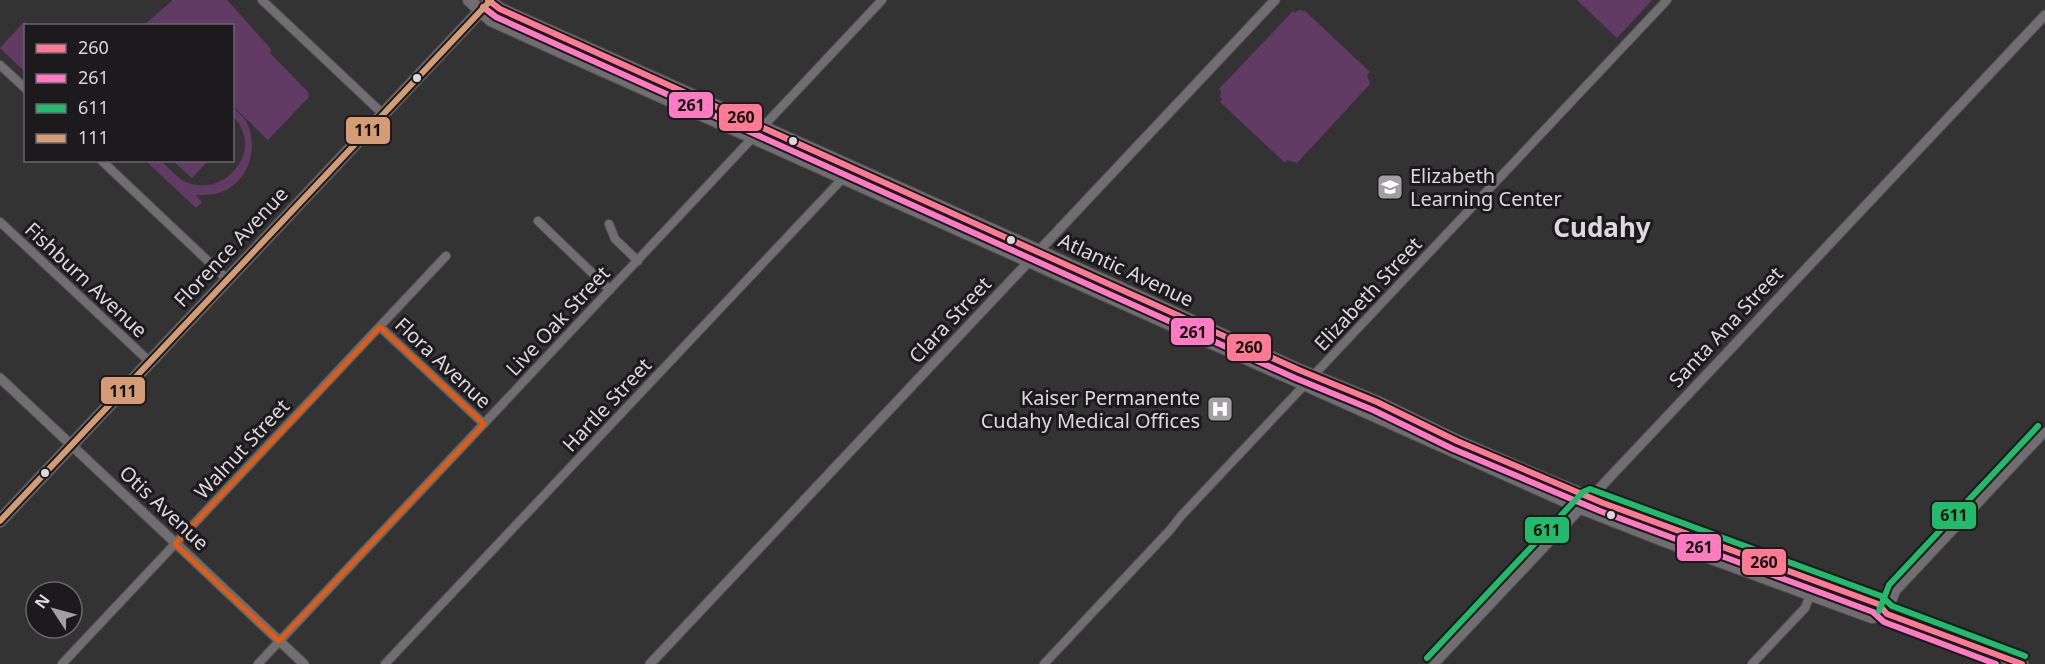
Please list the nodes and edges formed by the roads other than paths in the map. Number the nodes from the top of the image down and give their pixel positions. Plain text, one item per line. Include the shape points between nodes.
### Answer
1 (262, 0) edge
2 (469, 0) edge
3 (490, 0) edge
4 (882, 0) edge
5 (1275, 0) edge
6 (1667, 0) edge
7 (481, 11) junction
8 (2045, 15) edge
9 (0, 65) edge
10 (24, 87) edge
11 (383, 114) junction
12 (763, 127) junction
13 (754, 137) junction
14 (103, 162) edge
15 (849, 166) junction
16 (843, 178) junction
17 (538, 221) dead end
18 (0, 222) edge
19 (609, 224) dead end
20 (1039, 251) junction
21 (446, 256) dead end
22 (638, 261) junction
23 (1029, 262) junction
24 (228, 280) junction
25 (610, 290) junction
26 (380, 327) junction
27 (150, 362) junction
28 (1314, 376) junction
29 (0, 378) edge
30 (1304, 385) junction
31 (484, 424) junction
32 (2045, 432) edge
33 (71, 446) junction
34 (1590, 498) junction
35 (1581, 508) junction
36 (0, 521) edge
37 (176, 544) junction
38 (1816, 581) junction
39 (1811, 595) junction
40 (1887, 614) junction
41 (279, 641) junction
42 (62, 664) edge
43 (258, 664) edge
44 (304, 664) edge
45 (386, 664) edge
46 (650, 664) edge
47 (1044, 664) edge
48 (1434, 664) edge
49 (1752, 664) edge
50 (2022, 664) edge

1 - 11 street
2 - 7 main road, Atlantic Avenue
3 - 7 main road, Florence Avenue
3 - 12 main road, Atlantic Avenue via 500,9
4 - 12 street, Live Oak Street
5 - 20 street, Clara Street
6 - 28 street, Elizabeth Street
7 - 11 main road, Florence Avenue
7 - 13 main road, Atlantic Avenue via 491,20 555,50
8 - 34 street, Santa Ana Street
9 - 10 street
11 - 24 main road, Florence Avenue
12 - 13 street, Live Oak Street
12 - 15 main road, Atlantic Avenue
13 - 16 main road, Atlantic Avenue
13 - 22 street, Live Oak Street
14 - 24 street
15 - 16 street, Hartle Street
15 - 20 main road, Atlantic Avenue
16 - 23 main road, Atlantic Avenue
16 - 45 street, Hartle Street
17 - 25 street
18 - 27 street, Fishburn Avenue
19 - 22 street via 615,239
20 - 23 street, Clara Street
20 - 28 main road, Atlantic Avenue
21 - 26 street, Walnut Street
22 - 25 street, Live Oak Street
23 - 30 main road, Atlantic Avenue
23 - 46 street, Clara Street
24 - 27 main road, Florence Avenue
25 - 31 street, Live Oak Street
26 - 31 street, Flora Avenue
26 - 37 street, Walnut Street
27 - 33 main road, Florence Avenue
28 - 30 street, Elizabeth Street
28 - 34 main road, Atlantic Avenue
29 - 33 street, Otis Avenue
30 - 35 main road, Atlantic Avenue
30 - 47 street, Elizabeth Street
31 - 41 street, Live Oak Street
32 - 40 street via 1896,591
33 - 36 main road, Florence Avenue
33 - 37 street, Otis Avenue
34 - 35 street, Santa Ana Street
34 - 38 main road, Atlantic Avenue
35 - 39 main road, Atlantic Avenue
35 - 48 street, Santa Ana Street
37 - 41 street, Otis Avenue
37 - 42 street, Walnut Street
38 - 39 street
38 - 40 main road, Atlantic Avenue via 1878,604
39 - 40 main road, Atlantic Avenue via 1872,617
39 - 49 street via 1804,609
40 - 50 main road, Atlantic Avenue
41 - 43 street, Live Oak Street
41 - 44 street, Otis Avenue

